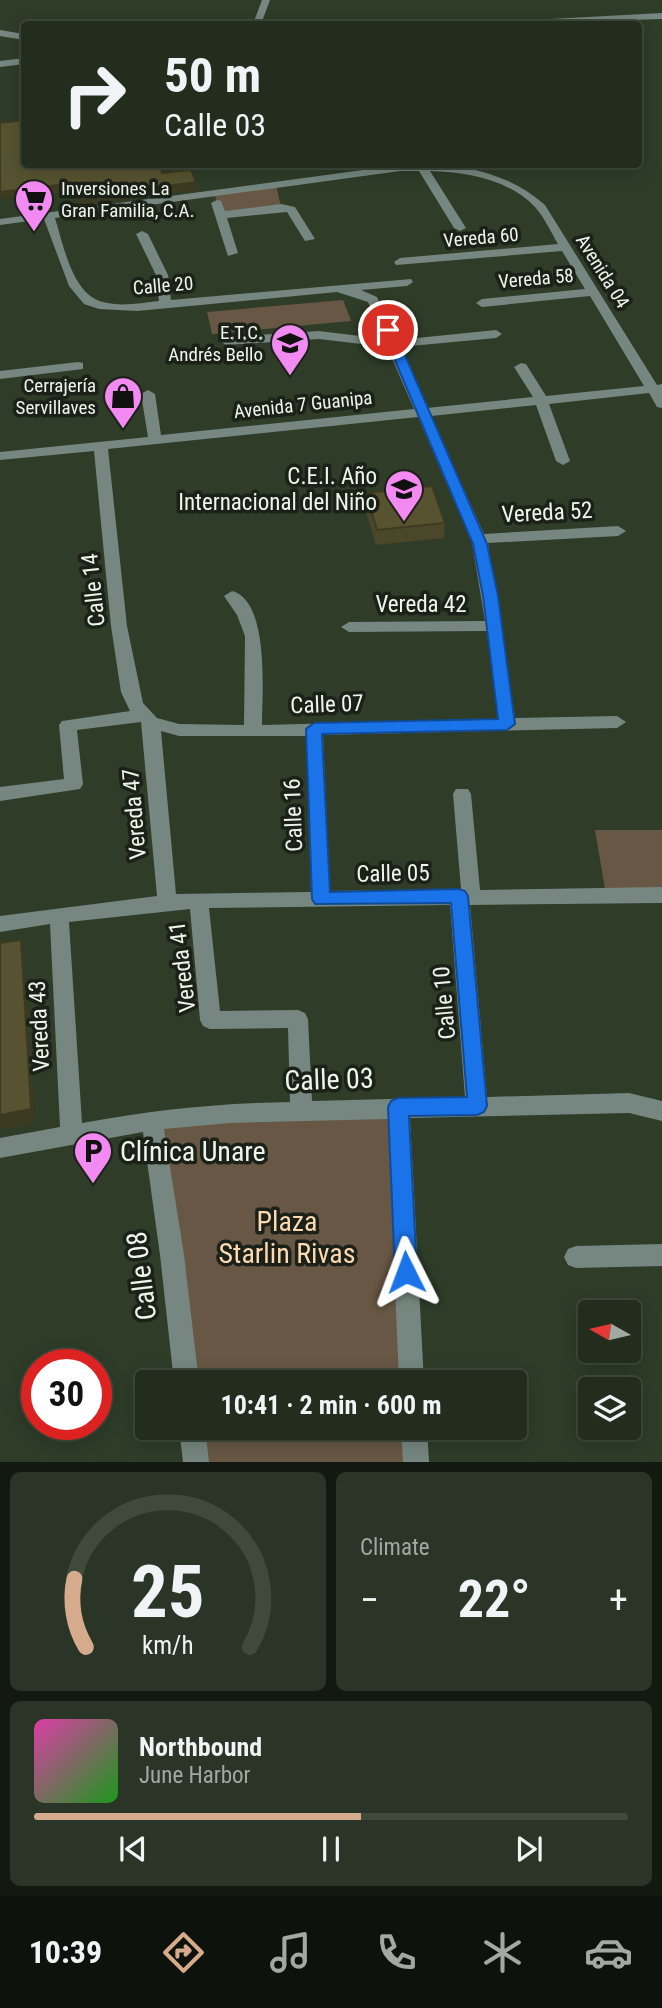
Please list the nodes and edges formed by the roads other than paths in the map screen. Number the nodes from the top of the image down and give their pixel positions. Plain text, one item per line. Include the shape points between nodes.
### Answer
1 (265, 0) edge
2 (662, 16) edge
3 (258, 21) edge
4 (569, 21) edge
5 (662, 23) edge
6 (642, 24) edge
7 (0, 33) edge
8 (21, 36) edge
9 (21, 53) edge
10 (0, 54) edge
11 (21, 61) edge
12 (0, 64) edge
13 (414, 168) edge
14 (423, 168) edge
15 (441, 168) edge
16 (260, 187) junction
17 (214, 193) junction
18 (268, 209) junction
19 (48, 215) junction
20 (221, 215) junction
21 (0, 222) edge
22 (460, 228) dead end
23 (142, 234) dead end
24 (309, 239) dead end
25 (565, 247) junction
26 (232, 253) dead end
27 (400, 262) dead end
28 (407, 282) dead end
29 (339, 289) junction
30 (593, 292) junction
31 (482, 303) dead end
32 (165, 304) junction
33 (496, 334) dead end
34 (226, 341) dead end
35 (394, 344) junction
36 (78, 366) dead end
37 (521, 367) dead end
38 (0, 375) edge
39 (657, 388) edge
40 (148, 394) dead end
41 (541, 399) junction
42 (662, 404) edge
43 (423, 410) junction
44 (155, 439) junction
45 (100, 445) junction
46 (0, 456) edge
47 (564, 461) dead end
48 (618, 531) dead end
49 (478, 539) junction
50 (232, 596) dead end
51 (494, 626) junction
52 (349, 627) dead end
53 (146, 719) junction
54 (617, 722) dead end
55 (507, 724) junction
56 (314, 729) junction
57 (253, 732) junction
58 (0, 794) edge
59 (462, 794) dead end
60 (662, 895) edge
61 (465, 896) junction
62 (321, 899) junction
63 (198, 901) junction
64 (167, 902) junction
65 (58, 915) junction
66 (0, 924) edge
67 (477, 1106) junction
68 (398, 1107) junction
69 (301, 1109) junction
70 (662, 1111) edge
71 (152, 1120) junction
72 (72, 1134) junction
73 (0, 1148) edge
74 (662, 1255) edge
75 (576, 1257) dead end
76 (185, 1370) edge
77 (411, 1370) edge
78 (194, 1440) edge
79 (415, 1440) edge
80 (197, 1462) edge
81 (416, 1462) edge

1 - 3 street
2 - 4 street
5 - 6 street
7 - 8 street
9 - 10 street
11 - 12 street
13 - 16 street, Avenida 04
14 - 22 street
15 - 25 street, Avenida 04 via 493,177 531,197
16 - 17 street, Avenida 04
16 - 18 street
17 - 19 street, Avenida 04
17 - 20 street
18 - 20 street
18 - 24 street via 294,211
19 - 21 street, Avenida 04
19 - 32 street, Calle 20 via 76,289 85,300 114,307
20 - 26 street
23 - 32 street via 162,275
25 - 27 street, Vereda 60
25 - 30 street, Avenida 04
28 - 29 street, Calle 20
29 - 32 street, Calle 20
29 - 35 street, Calle 20 via 373,300
30 - 31 street, Vereda 58
30 - 39 street, Avenida 04
33 - 35 street
34 - 35 street via 319,335
35 - 43 street, Calle 20
36 - 38 street
37 - 41 street
39 - 41 street, Avenida 7 Guanipa
39 - 42 street, Avenida 04
40 - 44 street
41 - 43 street, Avenida 7 Guanipa
41 - 47 street
43 - 44 street, Avenida 7 Guanipa
43 - 49 street, Calle 20
44 - 45 street, Avenida 7 Guanipa
45 - 46 street, Avenida 7 Guanipa
45 - 53 street, Calle 14 via 130,692
48 - 49 street, Vereda 52
49 - 51 street, Calle 20
50 - 57 street via 253,636
51 - 52 street, Vereda 42
51 - 55 street, Calle 20
53 - 57 street, Calle 07 via 180,730
53 - 58 street, Calle 07 via 68,724 74,783
53 - 64 street, Vereda 47
54 - 55 street, Calle 07
55 - 56 street, Calle 07
56 - 57 street, Calle 07
56 - 62 street, Calle 16
59 - 61 street, Calle 10
60 - 61 street, Calle 05
61 - 62 street, Calle 05
61 - 67 street, Calle 10
62 - 63 street, Calle 05
63 - 64 street, Calle 05
63 - 69 street, Vereda 41 via 210,1020 298,1019
64 - 65 street, Calle 05
65 - 66 street, Calle 05
65 - 72 street, Vereda 43
67 - 68 street, Calle 03
67 - 70 street, Calle 03 via 629,1103
68 - 69 street, Calle 03
68 - 77 street
69 - 71 street, Calle 03
71 - 72 street, Calle 03
71 - 76 street, Calle 08
72 - 73 street, Calle 03
74 - 75 street
78 - 80 street
79 - 81 street

